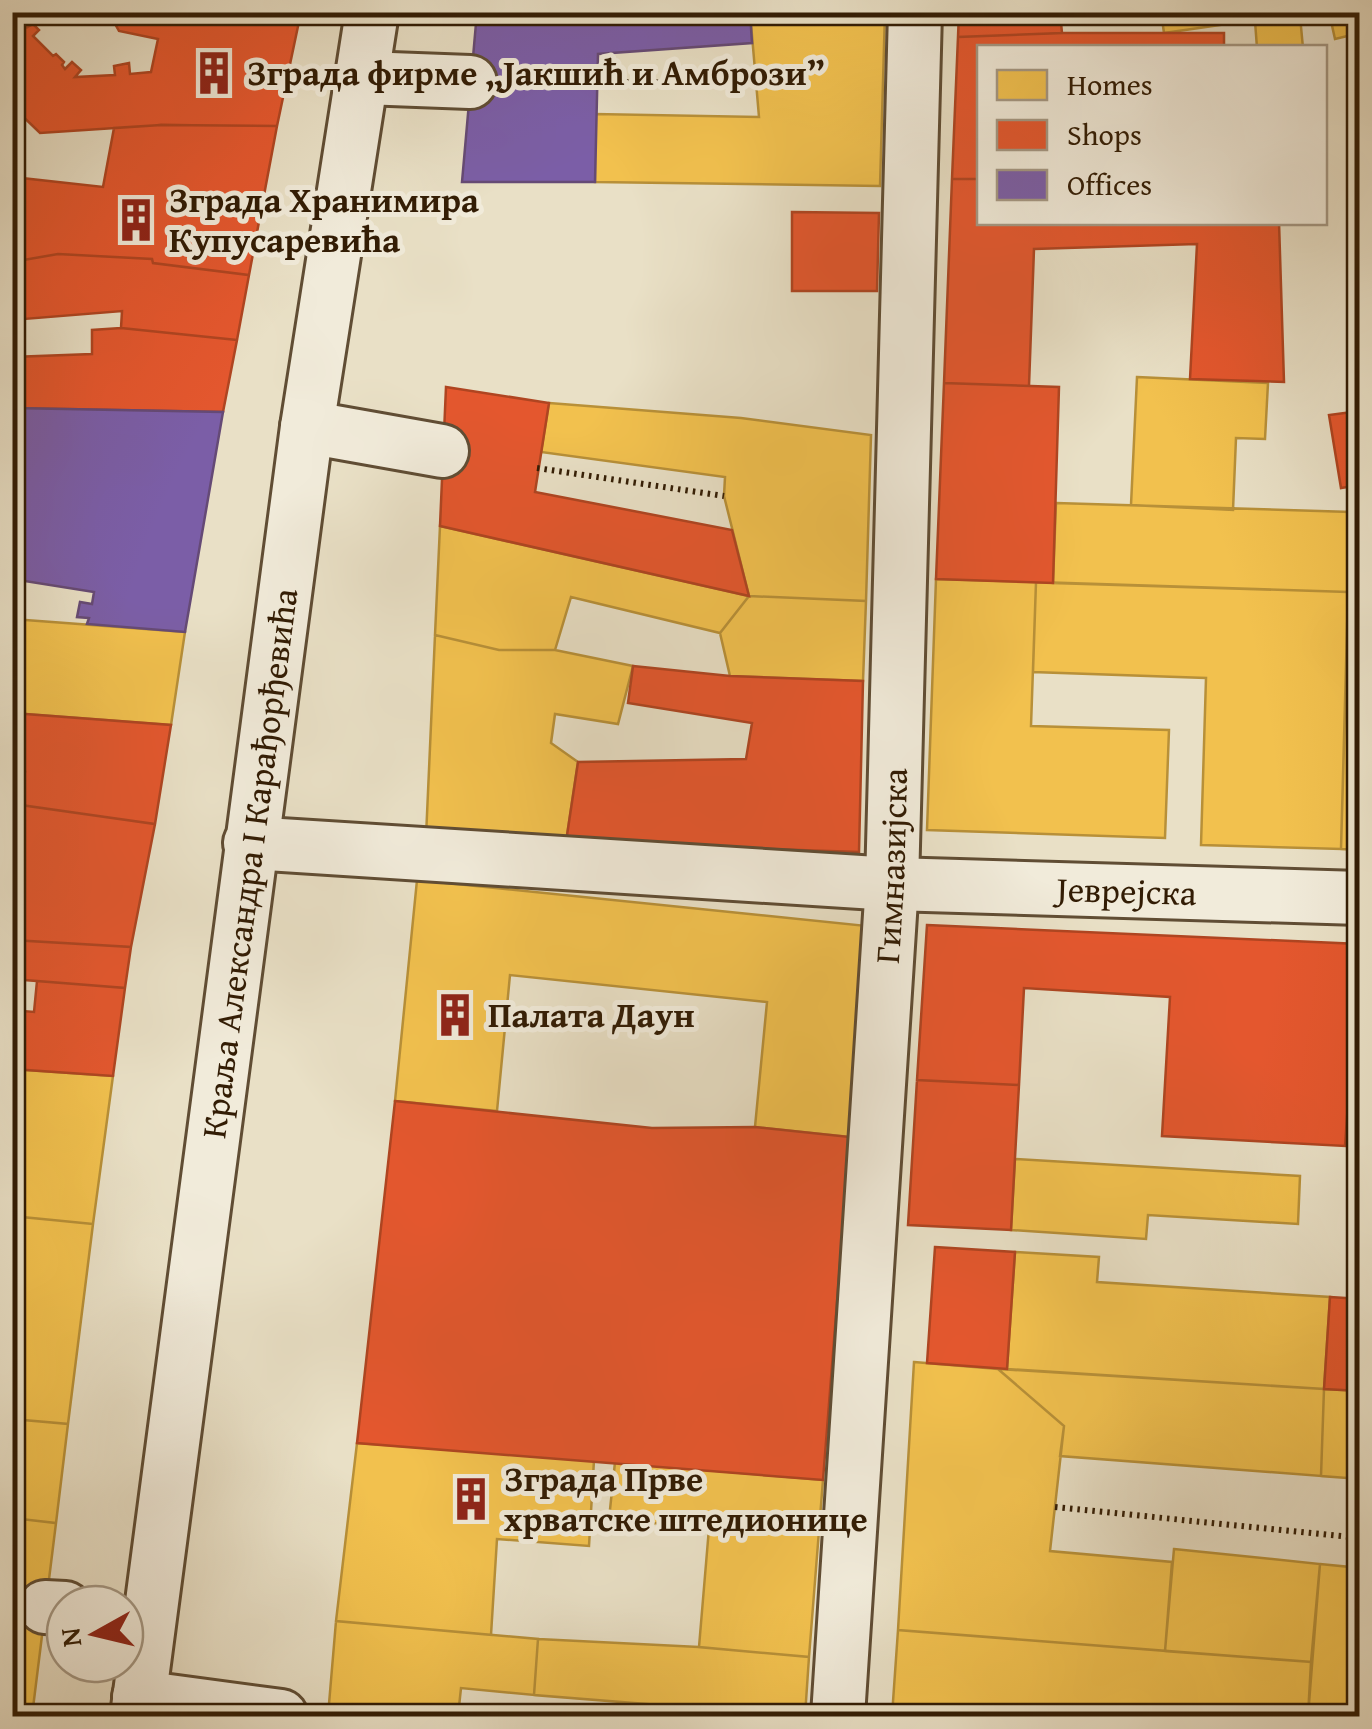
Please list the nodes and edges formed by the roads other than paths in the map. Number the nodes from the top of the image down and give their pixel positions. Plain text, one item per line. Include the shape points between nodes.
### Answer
1 (372, 12) edge
2 (915, 12) edge
3 (364, 78) junction
4 (470, 82) dead end
5 (307, 427) junction
6 (442, 451) dead end
7 (250, 843) junction
8 (892, 884) junction
9 (1360, 898) edge
10 (142, 1584) edge
11 (138, 1707) edge
12 (281, 1716) edge
13 (838, 1716) edge

1 - 3 street, Краља Александра I Карађорђевића
2 - 8 street, Гимназијска
3 - 4 street
3 - 5 street, Краља Александра I Карађорђевића
5 - 6 street
5 - 7 street, Краља Александра I Карађорђевића
7 - 8 street, Јеврејска
7 - 10 street, Краља Александра I Карађорђевића
8 - 9 street, Јеврејска
8 - 13 street, Гимназијска
11 - 12 street

